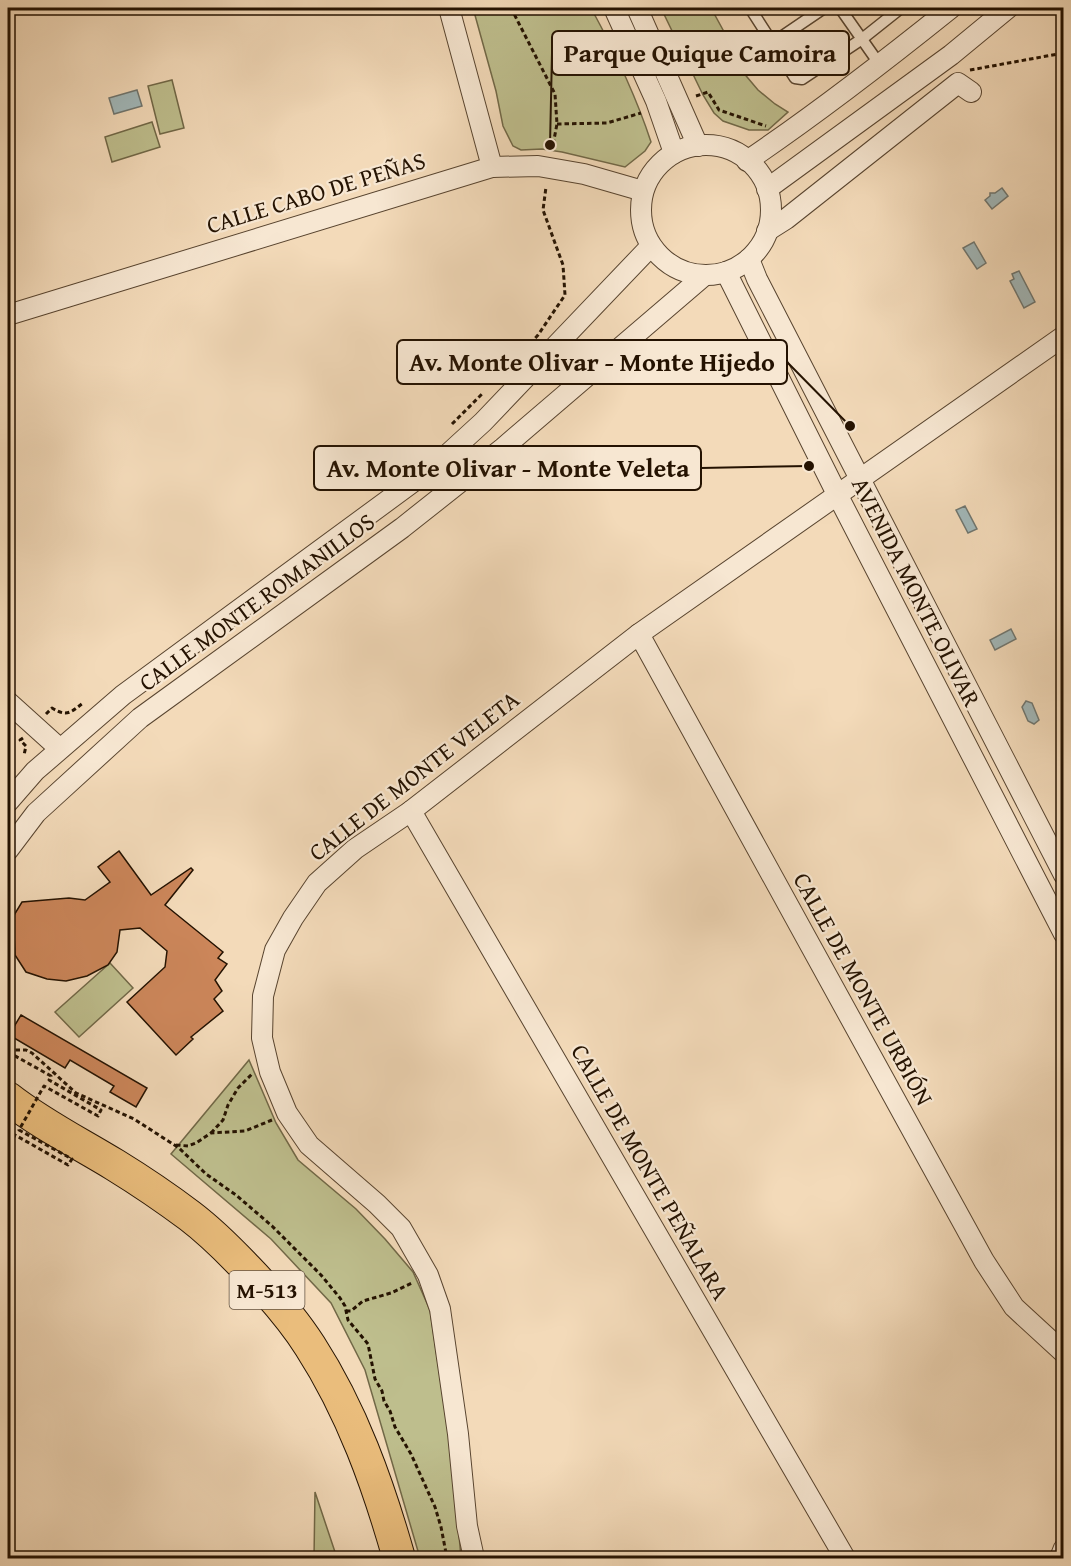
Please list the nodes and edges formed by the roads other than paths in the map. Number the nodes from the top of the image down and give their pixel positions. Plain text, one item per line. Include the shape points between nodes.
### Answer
1 (449, 8) edge
2 (614, 8) edge
3 (637, 8) edge
4 (751, 8) edge
5 (824, 8) edge
6 (840, 8) edge
7 (901, 8) edge
8 (951, 8) edge
9 (1008, 8) edge
10 (862, 39) junction
11 (774, 42) junction
12 (880, 64) junction
13 (900, 92) junction
14 (971, 92) dead end
15 (698, 146) junction
16 (674, 153) junction
17 (747, 160) junction
18 (492, 166) junction
19 (767, 189) junction
20 (643, 191) junction
21 (767, 231) junction
22 (651, 246) junction
23 (749, 259) junction
24 (726, 272) junction
25 (705, 275) junction
26 (8, 315) edge
27 (1064, 336) edge
28 (861, 479) junction
29 (838, 496) junction
30 (639, 634) junction
31 (8, 702) edge
32 (94, 707) junction
33 (113, 743) junction
34 (59, 748) junction
35 (11, 798) edge
36 (411, 811) junction
37 (36, 813) junction
38 (8, 850) edge
39 (1053, 855) junction
40 (1029, 867) junction
41 (1064, 875) edge
42 (1057, 903) edge
43 (1064, 933) edge
44 (13, 1105) edge
45 (1064, 1353) edge
46 (1064, 1548) edge
47 (399, 1558) edge
48 (474, 1558) edge
49 (845, 1558) edge
50 (1060, 1558) edge

1 - 18 street
2 - 16 street via 656,100
3 - 15 street
4 - 11 lane
5 - 11 lane
6 - 10 lane
7 - 10 lane
8 - 12 street
9 - 13 street
10 - 11 lane via 802,79 795,78
10 - 12 lane
12 - 13 street
12 - 17 street
13 - 19 street
14 - 21 street via 958,83
15 - 16 street
15 - 17 street via 716,146
16 - 20 street via 650,176
17 - 19 street
18 - 20 street, CALLE CABO DE PEÑAS via 538,166
18 - 26 street, CALLE CABO DE PEÑAS
19 - 21 street
20 - 22 street via 640,210
21 - 23 street
22 - 25 street via 684,272
22 - 32 street, CALLE MONTE ROMANILLOS via 483,422 436,465 123,695
23 - 24 street
23 - 28 street, AVENIDA MONTE OLIVAR
24 - 25 street
24 - 29 street, AVENIDA MONTE OLIVAR
25 - 33 street, CALLE MONTE ROMANILLOS via 503,448 402,528 140,718
27 - 28 street, CALLE DE MONTE VELETA
28 - 29 street, CALLE DE MONTE VELETA
28 - 39 street, AVENIDA MONTE OLIVAR
29 - 30 street, CALLE DE MONTE VELETA
29 - 40 street, AVENIDA MONTE OLIVAR
30 - 36 street, CALLE DE MONTE VELETA
30 - 45 street, CALLE DE MONTE URBIÓN via 984,1261 1014,1307
31 - 34 street
32 - 33 street via 113,730
32 - 34 street, CALLE MONTE ROMANILLOS
33 - 37 street, CALLE MONTE ROMANILLOS
34 - 35 street, CALLE MONTE ROMANILLOS
35 - 37 street, CALLE MONTE ROMANILLOS via 21,811
36 - 48 street, CALLE DE MONTE VELETA via 355,849 316,883 292,918 274,950 263,996 262,1038 270,1072 287,1112 309,1145 401,1228 428,1275 440,1309
36 - 49 street, CALLE DE MONTE PEÑALARA
37 - 38 street, CALLE MONTE ROMANILLOS
39 - 40 street
39 - 41 street, AVENIDA MONTE OLIVAR
40 - 42 street, AVENIDA MONTE OLIVAR
42 - 43 street, AVENIDA MONTE OLIVAR
44 - 47 main road, M-513 via 116,1166 192,1218 271,1294 309,1344 349,1418 383,1501
46 - 50 street

